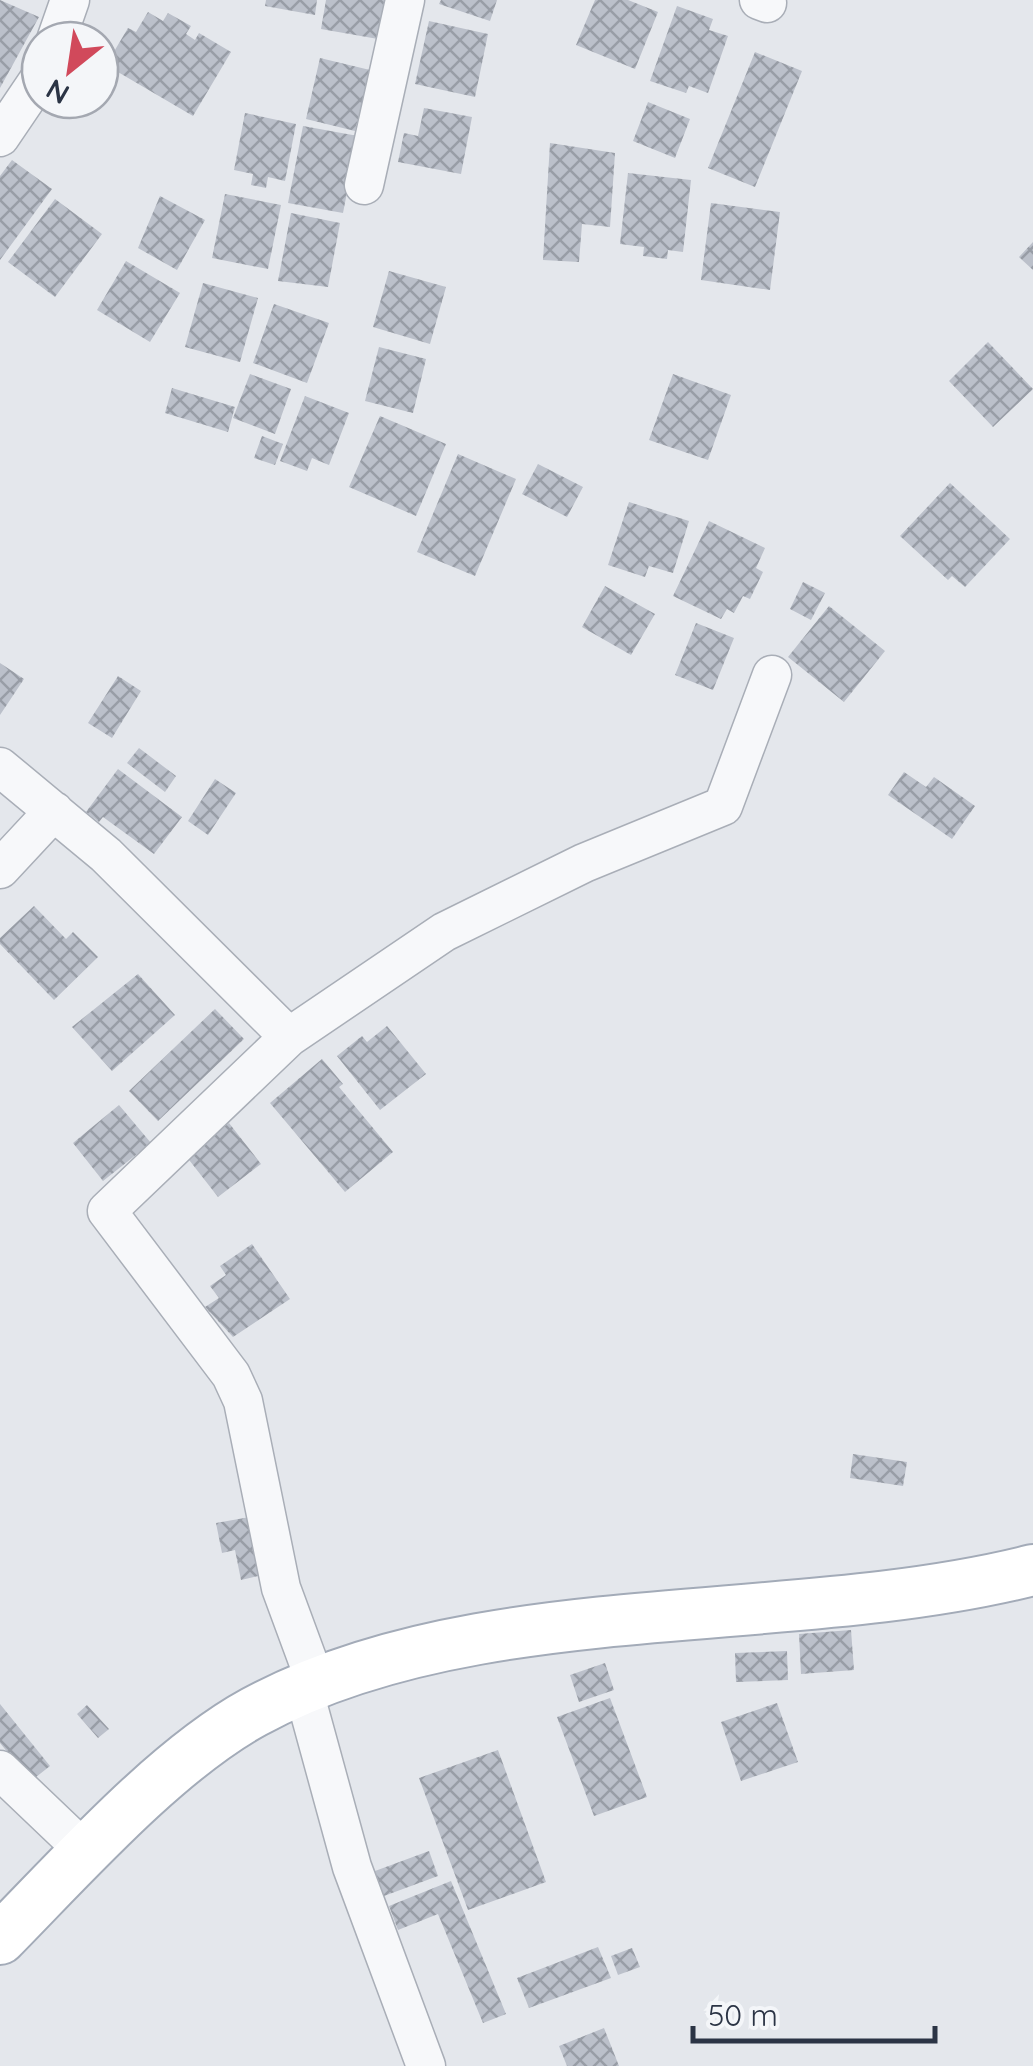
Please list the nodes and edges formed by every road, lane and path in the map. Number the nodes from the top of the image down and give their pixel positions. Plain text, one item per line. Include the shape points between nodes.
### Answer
1 (405, 0) edge
2 (20, 108) edge
3 (0, 137) edge
4 (364, 185) dead end
5 (772, 675) dead end
6 (0, 768) edge
7 (54, 811) junction
8 (0, 869) edge
9 (289, 1037) junction
10 (1033, 1570) edge
11 (309, 1686) junction
12 (0, 1770) edge
13 (86, 1852) junction
14 (0, 1939) edge
15 (426, 2066) edge

1 - 4 street
2 - 3 street
5 - 9 street via 724,806 584,863 444,932
6 - 7 street
7 - 8 street
7 - 9 street
9 - 11 street via 107,1211 231,1375 243,1401 281,1588
10 - 11 main road via 832,1602 513,1634
11 - 13 main road via 213,1740
11 - 15 street via 352,1867
12 - 13 street
13 - 14 main road

